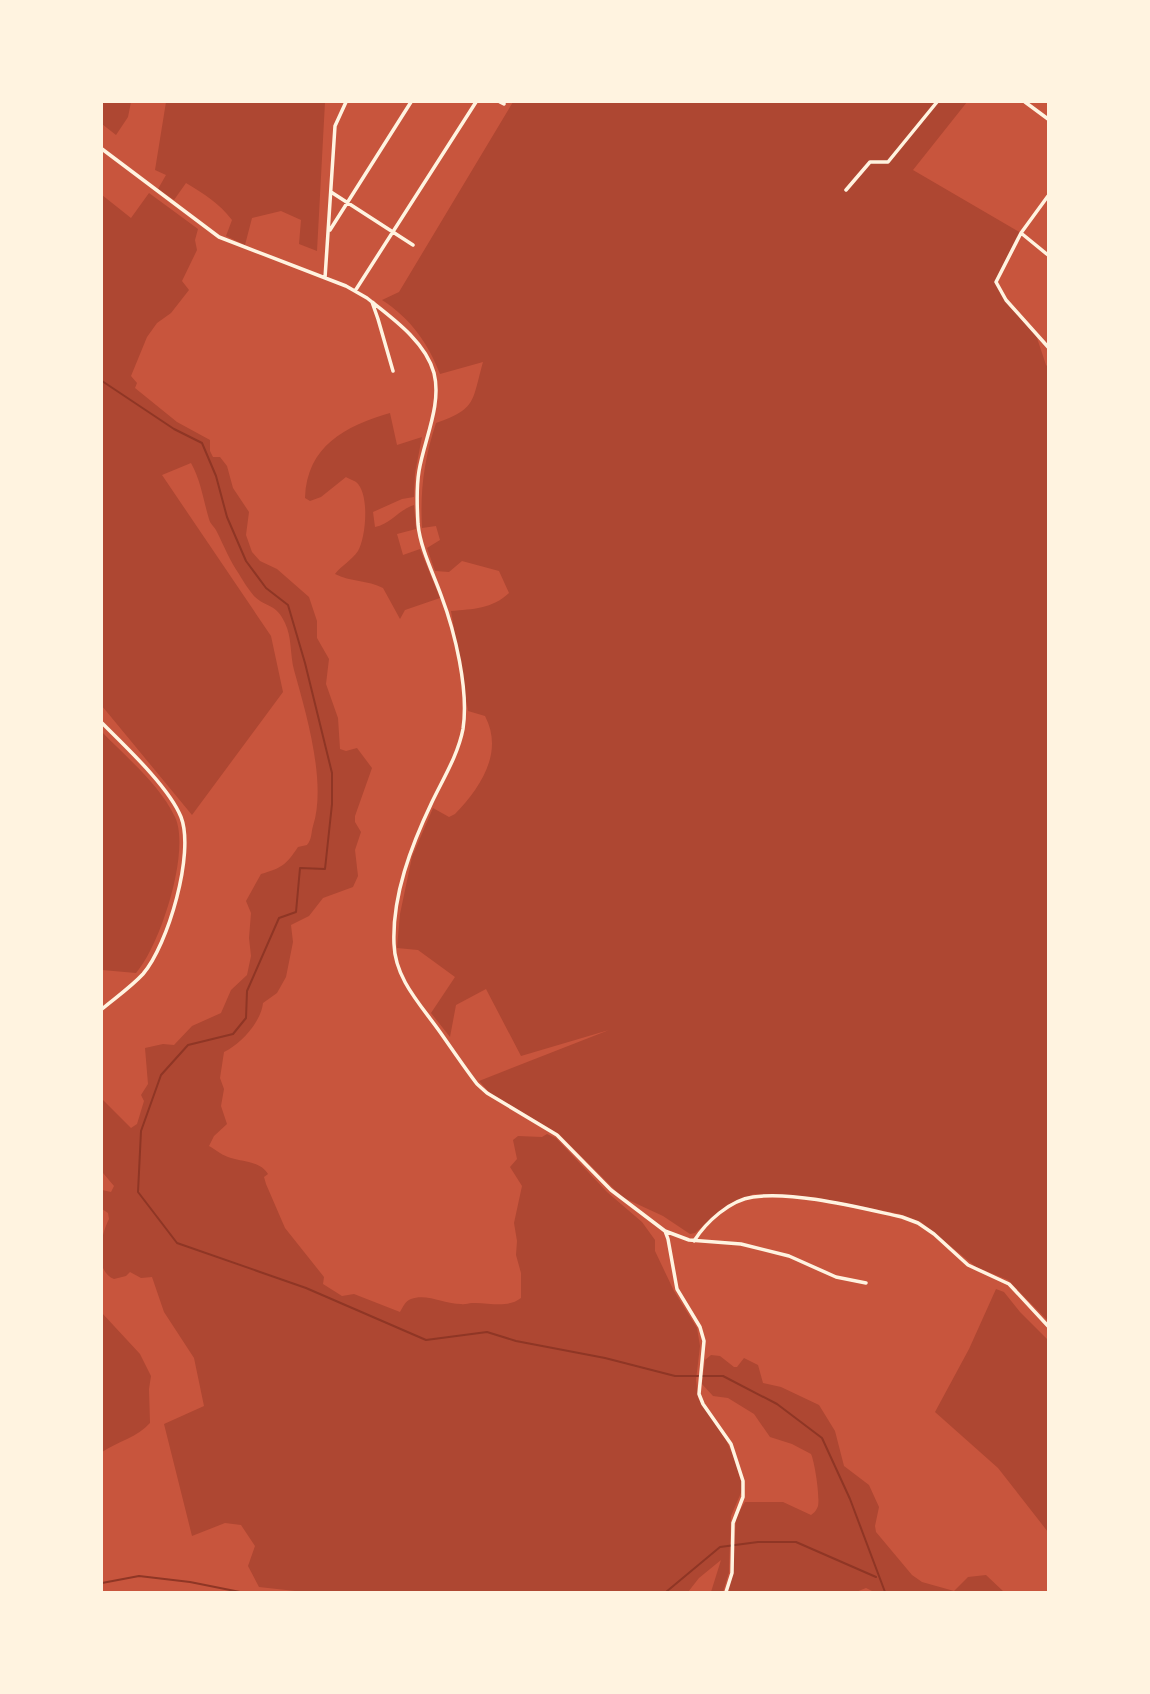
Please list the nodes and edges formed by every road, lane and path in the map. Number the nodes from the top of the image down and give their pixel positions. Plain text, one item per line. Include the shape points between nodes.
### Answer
1 (346, 102) edge
2 (411, 102) edge
3 (476, 102) edge
4 (937, 102) edge
5 (1025, 102) edge
6 (1048, 119) edge
7 (102, 149) edge
8 (846, 190) dead end
9 (331, 191) junction
10 (1048, 196) edge
11 (347, 202) junction
12 (328, 232) junction
13 (394, 232) junction
14 (1021, 233) junction
15 (413, 245) dead end
16 (1048, 256) edge
17 (325, 278) junction
18 (355, 291) junction
19 (372, 302) junction
20 (1048, 347) edge
21 (393, 371) dead end
22 (102, 723) edge
23 (102, 1009) edge
24 (665, 1231) junction
25 (694, 1241) junction
26 (866, 1283) dead end
27 (1048, 1326) edge
28 (726, 1592) edge

1 - 9 street via 335,126
2 - 11 street
3 - 13 street
4 - 8 street via 888,162 870,162
5 - 6 street
7 - 17 street via 219,237
9 - 11 street
9 - 12 street
10 - 14 street
11 - 12 street
11 - 13 street
12 - 17 street
13 - 15 street
13 - 18 street
14 - 16 street
14 - 20 street via 996,282
17 - 18 street
18 - 19 street
19 - 21 street
19 - 24 street via 408,332 433,370 434,407 418,474 418,528 447,612 465,709 456,754 406,866 394,945 398,967 406,986 477,1084 557,1135 623,1201
22 - 23 street via 166,793 180,814 185,834 173,911 158,950 142,975
24 - 25 street
24 - 28 street via 677,1289 704,1341 699,1394 731,1444 744,1490 733,1522 732,1573
25 - 26 street via 765,1249 836,1277
25 - 27 street via 714,1218 753,1197 802,1198 902,1217 934,1234 968,1265 1009,1284

